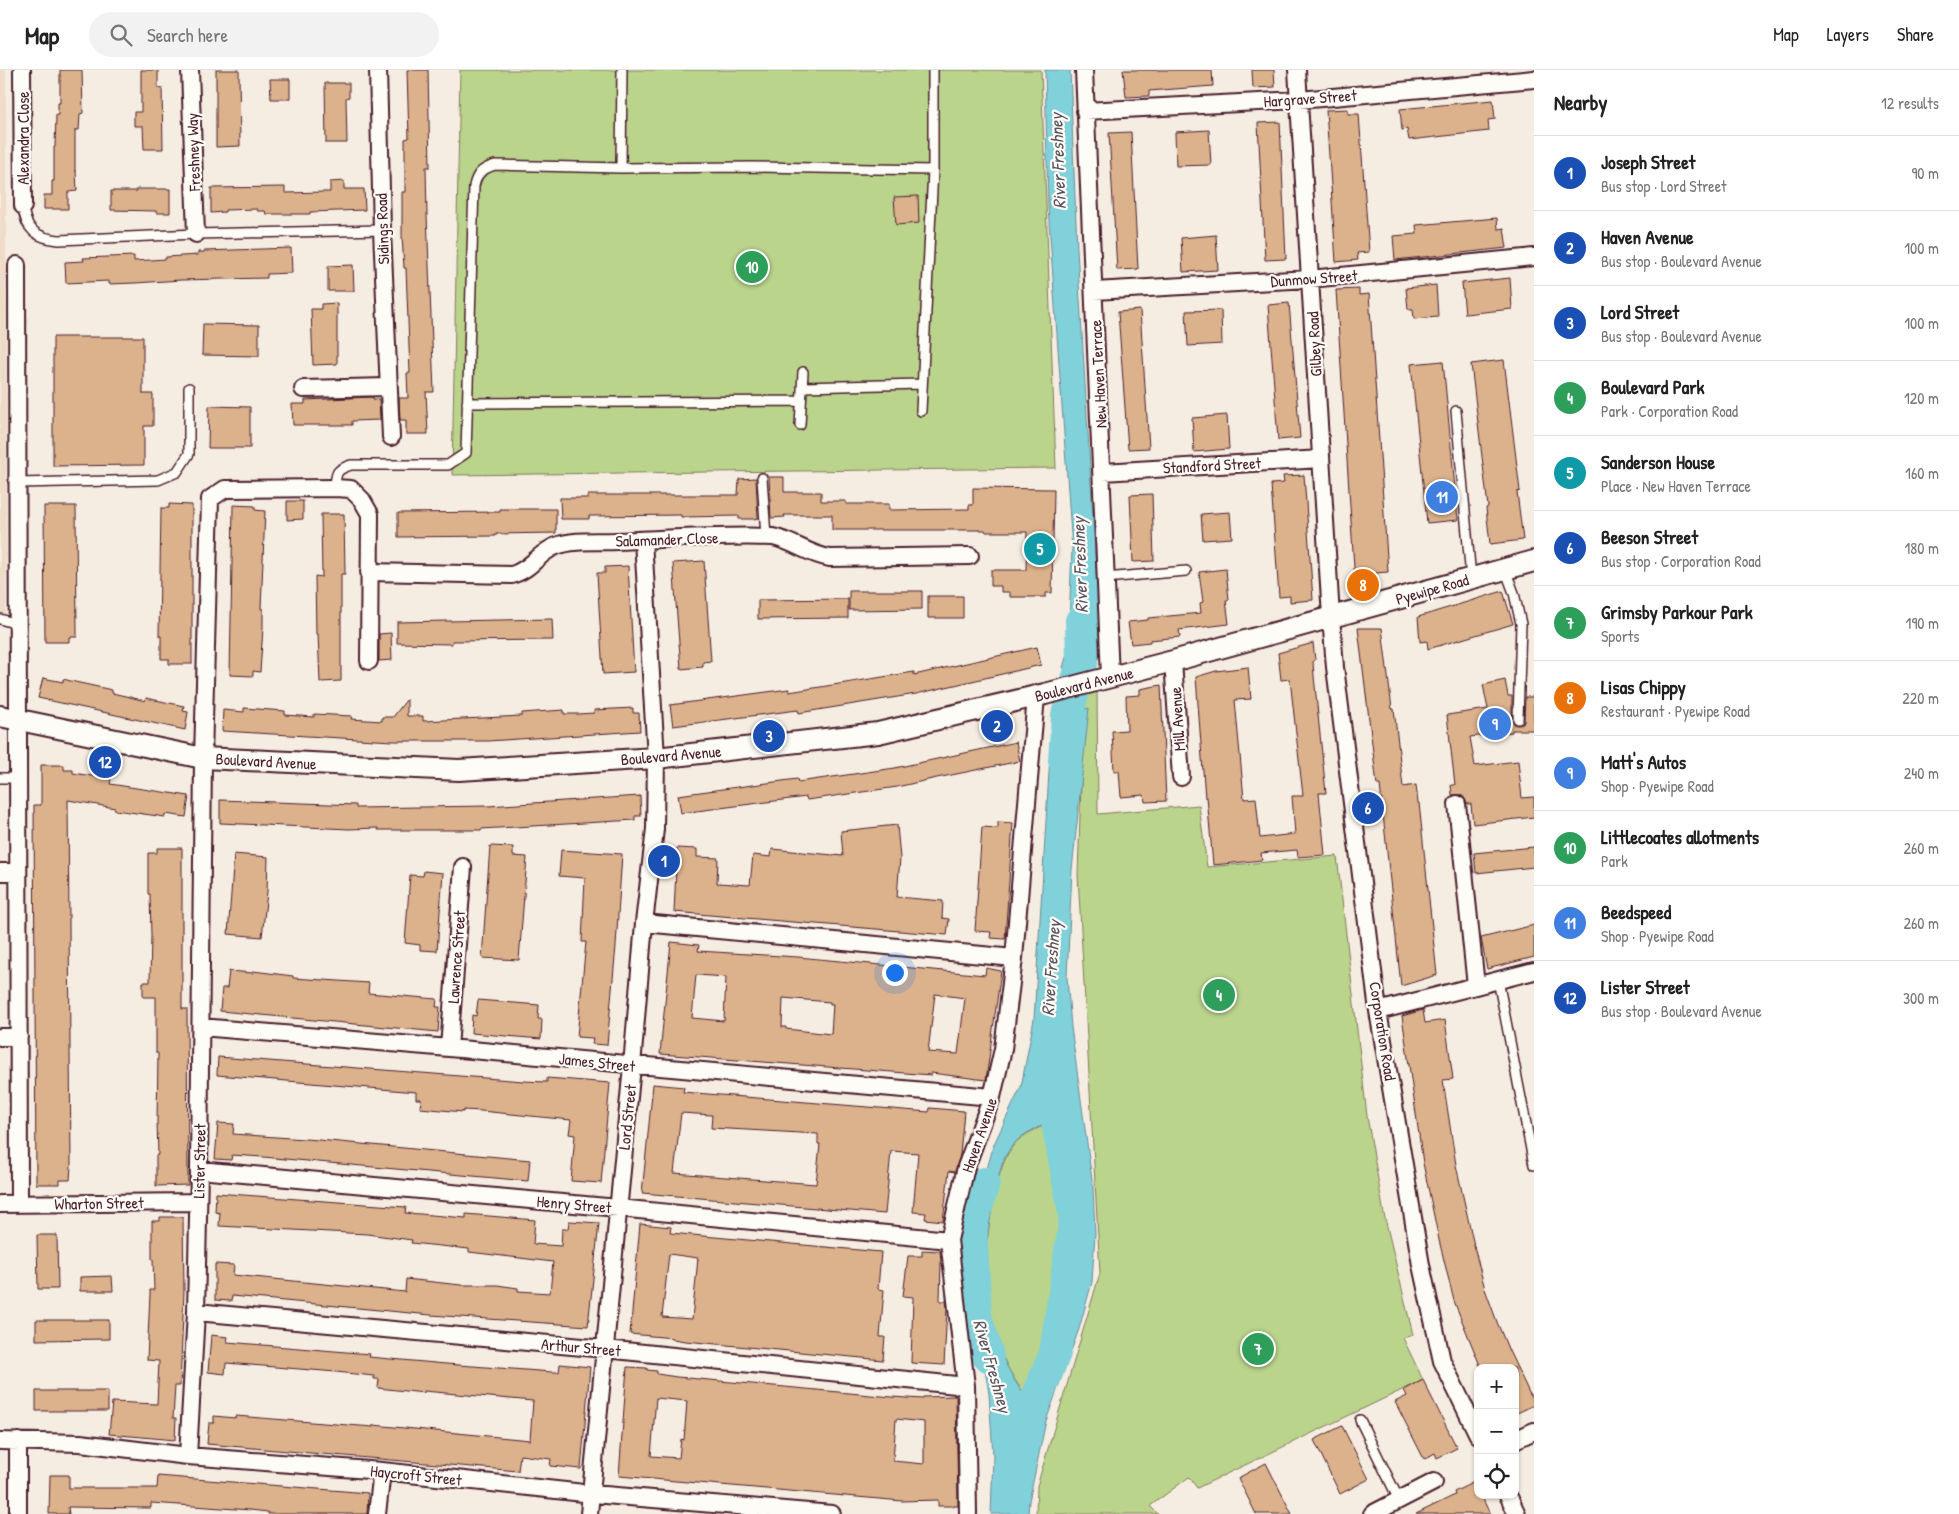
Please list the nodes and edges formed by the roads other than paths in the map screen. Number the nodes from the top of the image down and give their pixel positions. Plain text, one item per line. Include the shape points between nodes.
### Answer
1 (22, 70) edge
2 (190, 70) edge
3 (378, 70) edge
4 (622, 70) edge
5 (933, 70) edge
6 (1084, 70) edge
7 (1297, 70) edge
8 (1534, 79) edge
9 (1299, 100) junction
10 (1085, 111) junction
11 (621, 168) junction
12 (933, 170) junction
13 (23, 206) joint
14 (382, 230) junction
15 (196, 234) junction
16 (1534, 257) edge
17 (17, 265) dead end
18 (1310, 279) junction
19 (1094, 291) junction
20 (803, 372) dead end
21 (921, 384) junction
22 (802, 386) junction
23 (388, 387) junction
24 (190, 388) dead end
25 (304, 389) dead end
26 (801, 401) junction
27 (467, 403) junction
28 (921, 411) dead end
29 (1456, 411) dead end
30 (800, 425) dead end
31 (391, 437) dead end
32 (1321, 459) junction
33 (1103, 472) junction
34 (762, 478) dead end
35 (17, 483) junction
36 (335, 488) junction
37 (766, 537) junction
38 (643, 540) junction
39 (970, 556) dead end
40 (1534, 561) edge
41 (1505, 569) junction
42 (369, 572) junction
43 (1186, 572) dead end
44 (1105, 578) junction
45 (1471, 578) junction
46 (1331, 617) junction
47 (0, 619) edge
48 (17, 624) junction
49 (369, 661) dead end
50 (1173, 661) junction
51 (1105, 679) junction
52 (1040, 695) junction
53 (9, 718) edge
54 (1518, 719) dead end
55 (203, 758) junction
56 (656, 758) junction
57 (1181, 777) dead end
58 (0, 778) edge
59 (18, 778) junction
60 (1457, 804) dead end
61 (463, 867) dead end
62 (0, 872) edge
63 (18, 872) junction
64 (644, 923) junction
65 (1014, 958) junction
66 (1534, 971) edge
67 (1498, 980) junction
68 (1476, 986) junction
69 (1378, 1011) junction
70 (201, 1027) junction
71 (0, 1037) edge
72 (18, 1037) junction
73 (449, 1048) junction
74 (632, 1066) junction
75 (992, 1097) junction
76 (1534, 1165) edge
77 (199, 1170) junction
78 (198, 1202) junction
79 (0, 1204) edge
80 (19, 1204) junction
81 (618, 1208) junction
82 (949, 1240) junction
83 (196, 1312) junction
84 (605, 1350) junction
85 (966, 1386) junction
86 (1360, 1420) dead end
87 (1474, 1426) edge
88 (1534, 1430) edge
89 (1519, 1438) edge
90 (0, 1441) edge
91 (18, 1441) junction
92 (188, 1456) junction
93 (382, 1471) junction
94 (1434, 1482) dead end
95 (593, 1494) junction
96 (1510, 1499) edge
97 (1399, 1500) junction
98 (18, 1514) edge
99 (377, 1514) edge
100 (589, 1514) edge
101 (832, 1514) edge
102 (968, 1514) edge
103 (1372, 1514) edge
104 (1517, 1514) edge

1 - 13 street, Alexandra Close
2 - 15 street, Freshney Way
3 - 14 street, Sidings Road
4 - 11 lane
5 - 12 lane
6 - 10 street, New Haven Terrace
7 - 9 street, Gilbey Road
8 - 9 street, Hargrave Street
9 - 10 street, Hargrave Street
9 - 18 street, Gilbey Road
10 - 19 street, New Haven Terrace
11 - 12 lane via 752,166
11 - 27 lane via 495,165 483,169 476,176
12 - 21 lane
13 - 15 lane via 31,229 43,238
14 - 15 lane
14 - 23 street, Sidings Road
16 - 18 street, Dunmow Street
17 - 35 street
18 - 19 street, Dunmow Street
18 - 32 street, Gilbey Road
19 - 33 street, New Haven Terrace
20 - 22 lane
21 - 22 lane
21 - 28 lane
22 - 26 lane
23 - 25 street
23 - 31 street, Sidings Road
24 - 35 lane via 189,454 176,472 158,480
26 - 27 lane
26 - 30 lane
27 - 36 lane via 466,453 451,464 351,465 336,474
29 - 45 lane
32 - 33 street, Standford Street
32 - 46 street, Gilbey Road
33 - 44 street, New Haven Terrace
34 - 37 lane
35 - 48 street
36 - 42 street, Lister Street via 351,489 370,514
36 - 55 street, Lister Street via 225,489 210,498
37 - 38 street, Salamander Close
37 - 39 street, Salamander Close via 783,539 810,553 830,558
38 - 42 street, Salamander Close via 577,542 557,546 522,572 512,575
38 - 56 street, Lord Street
40 - 41 street, Pyewipe Road
41 - 45 street, Pyewipe Road
41 - 54 lane via 1521,624
42 - 49 street, Lister Street
43 - 44 lane
44 - 51 street, New Haven Terrace
45 - 46 street, Pyewipe Road
46 - 50 street, Boulevard Avenue
46 - 69 street, Corporation Road
47 - 48 lane
48 - 53 street
50 - 51 street, Boulevard Avenue
50 - 57 street, Mill Avenue
51 - 52 street, Boulevard Avenue
52 - 56 street, Boulevard Avenue via 878,732
52 - 65 street, Haven Avenue
53 - 55 street, Boulevard Avenue
53 - 59 street
55 - 56 street, Boulevard Avenue via 458,770
55 - 70 street, Lister Street
56 - 64 street, Lord Street via 655,829
58 - 59 lane
59 - 63 street
60 - 68 street
61 - 73 street, Lawrence Street
62 - 63 street
63 - 72 street
64 - 65 street
64 - 74 street, Lord Street
65 - 75 street, Haven Avenue via 1003,1049
66 - 67 street
67 - 68 street
67 - 76 lane
68 - 69 street
69 - 87 street, Corporation Road via 1421,1265 1442,1360
70 - 73 street, James Street
70 - 77 street, Lister Street
71 - 72 street
72 - 80 street
73 - 74 street, James Street
74 - 75 street, James Street
74 - 81 street, Lord Street
75 - 82 street, Haven Avenue via 966,1167
77 - 78 street, Lister Street
77 - 81 street, Henry Street
78 - 80 street, Wharton Street
78 - 83 street, Lister Street
79 - 80 street, Wharton Street
81 - 82 street, Henry Street
81 - 84 street, Lord Street
82 - 85 street, Haven Avenue
83 - 84 street, Arthur Street
83 - 92 street, Lister Street
84 - 85 street, Arthur Street
84 - 95 street, Lord Street
85 - 102 street, Haven Avenue
86 - 97 lane
88 - 89 street
90 - 91 street, Haycroft Street
91 - 92 street, Haycroft Street via 80,1443
91 - 98 street
92 - 93 street, Haycroft Street
93 - 95 street, Haycroft Street
93 - 99 street
94 - 97 street
95 - 100 street, Lord Street
95 - 101 street, Haycroft Street
96 - 104 street
97 - 103 street

